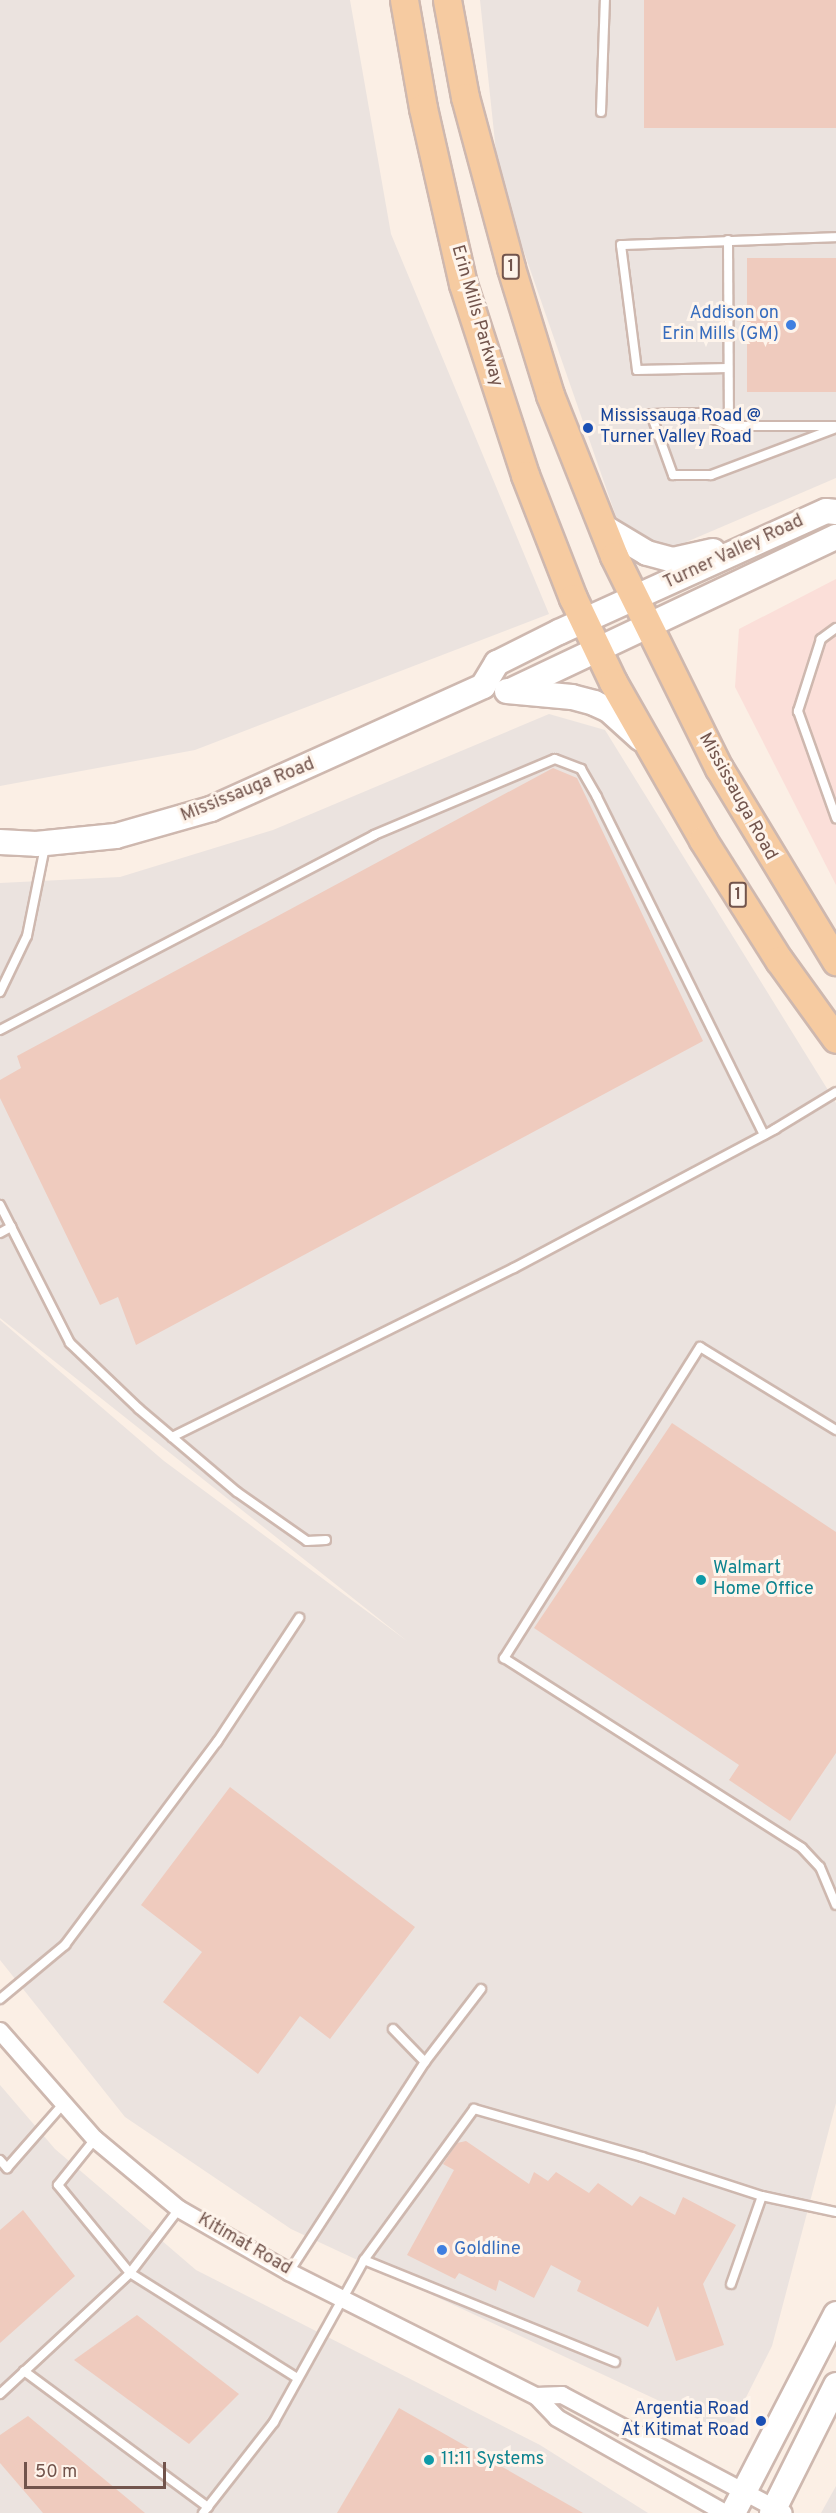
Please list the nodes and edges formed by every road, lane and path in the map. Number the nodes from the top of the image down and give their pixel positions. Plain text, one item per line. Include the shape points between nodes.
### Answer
1 (404, 0) edge
2 (447, 0) edge
3 (605, 0) edge
4 (601, 112) dead end
5 (836, 237) edge
6 (728, 240) junction
7 (728, 368) junction
8 (729, 426) junction
9 (836, 427) edge
10 (836, 512) edge
11 (602, 526) junction
12 (836, 537) edge
13 (756, 541) junction
14 (634, 599) junction
15 (584, 621) junction
16 (648, 628) junction
17 (836, 628) edge
18 (598, 650) junction
19 (483, 686) junction
20 (510, 691) junction
21 (648, 745) junction
22 (836, 818) edge
23 (0, 842) edge
24 (46, 843) junction
25 (836, 961) edge
26 (0, 992) edge
27 (0, 1030) edge
28 (836, 1040) edge
29 (836, 1092) edge
30 (764, 1135) junction
31 (0, 1205) edge
32 (11, 1227) junction
33 (0, 1233) edge
34 (836, 1430) edge
35 (172, 1437) junction
36 (326, 1540) dead end
37 (299, 1618) dead end
38 (836, 1905) edge
39 (481, 1989) dead end
40 (0, 1999) edge
41 (393, 2029) dead end
42 (0, 2031) edge
43 (425, 2062) junction
44 (63, 2104) junction
45 (95, 2139) junction
46 (0, 2160) edge
47 (3, 2171) edge
48 (762, 2196) junction
49 (179, 2209) junction
50 (836, 2212) edge
51 (364, 2260) junction
52 (289, 2272) junction
53 (130, 2273) junction
54 (731, 2284) dead end
55 (344, 2299) junction
56 (836, 2314) edge
57 (615, 2362) dead end
58 (24, 2371) junction
59 (296, 2377) junction
60 (836, 2385) edge
61 (0, 2394) edge
62 (536, 2396) junction
63 (739, 2503) edge
64 (205, 2510) edge
65 (777, 2511) edge
66 (724, 2513) edge

1 - 15 main road, Erin Mills Parkway / 1 via 423,108 463,284 525,475
2 - 11 main road, 1 via 486,184 550,395
3 - 4 lane
5 - 6 lane
6 - 7 lane
6 - 7 lane via 621,245 638,370
7 - 8 lane
8 - 9 lane
8 - 9 lane via 701,413 651,414 672,475 711,475
10 - 13 main road, Turner Valley Road via 826,511
11 - 13 main road via 647,553 673,560
11 - 14 main road, 1
12 - 16 main road, Turner Valley Road
13 - 14 main road, Turner Valley Road
14 - 15 main road
14 - 16 main road, Mississauga Road / 1
15 - 18 main road, 1
15 - 19 main road via 497,663
16 - 18 main road
16 - 25 main road, Mississauga Road / 1 via 719,768
17 - 22 lane via 821,639 798,711
18 - 20 main road
18 - 21 main road, 1
19 - 20 main road
19 - 24 main road, Mississauga Road via 211,809 116,836
20 - 21 main road via 594,703 609,710
21 - 28 main road, 1 via 773,950
23 - 24 main road, Mississauga Road
24 - 26 lane via 27,936
27 - 30 lane via 374,835 555,759 581,769 597,797
29 - 30 lane
30 - 35 lane via 514,1268
31 - 32 lane
32 - 33 lane
32 - 35 lane via 70,1343
34 - 38 lane via 700,1347 504,1658 802,1848 820,1867
35 - 36 lane via 237,1492 307,1541
37 - 40 lane via 217,1742 65,1945
39 - 43 lane
41 - 43 lane
42 - 44 street, Kitimat Road
43 - 52 lane
44 - 45 street, Kitimat Road
44 - 47 lane
45 - 49 street, Kitimat Road
45 - 53 lane via 58,2185
46 - 47 lane
48 - 50 lane
48 - 51 lane via 474,2109
48 - 54 lane
49 - 52 street, Kitimat Road
49 - 53 lane
51 - 55 lane
51 - 57 lane
52 - 55 street, Kitimat Road
53 - 58 lane
53 - 59 lane
55 - 59 lane
55 - 62 street, Kitimat Road
56 - 63 main road
58 - 61 lane
58 - 64 lane
59 - 64 lane via 273,2422
60 - 65 main road
62 - 63 street, Kitimat Road via 562,2394
62 - 66 street, Kitimat Road via 557,2418
63 - 65 street, Kitimat Road

